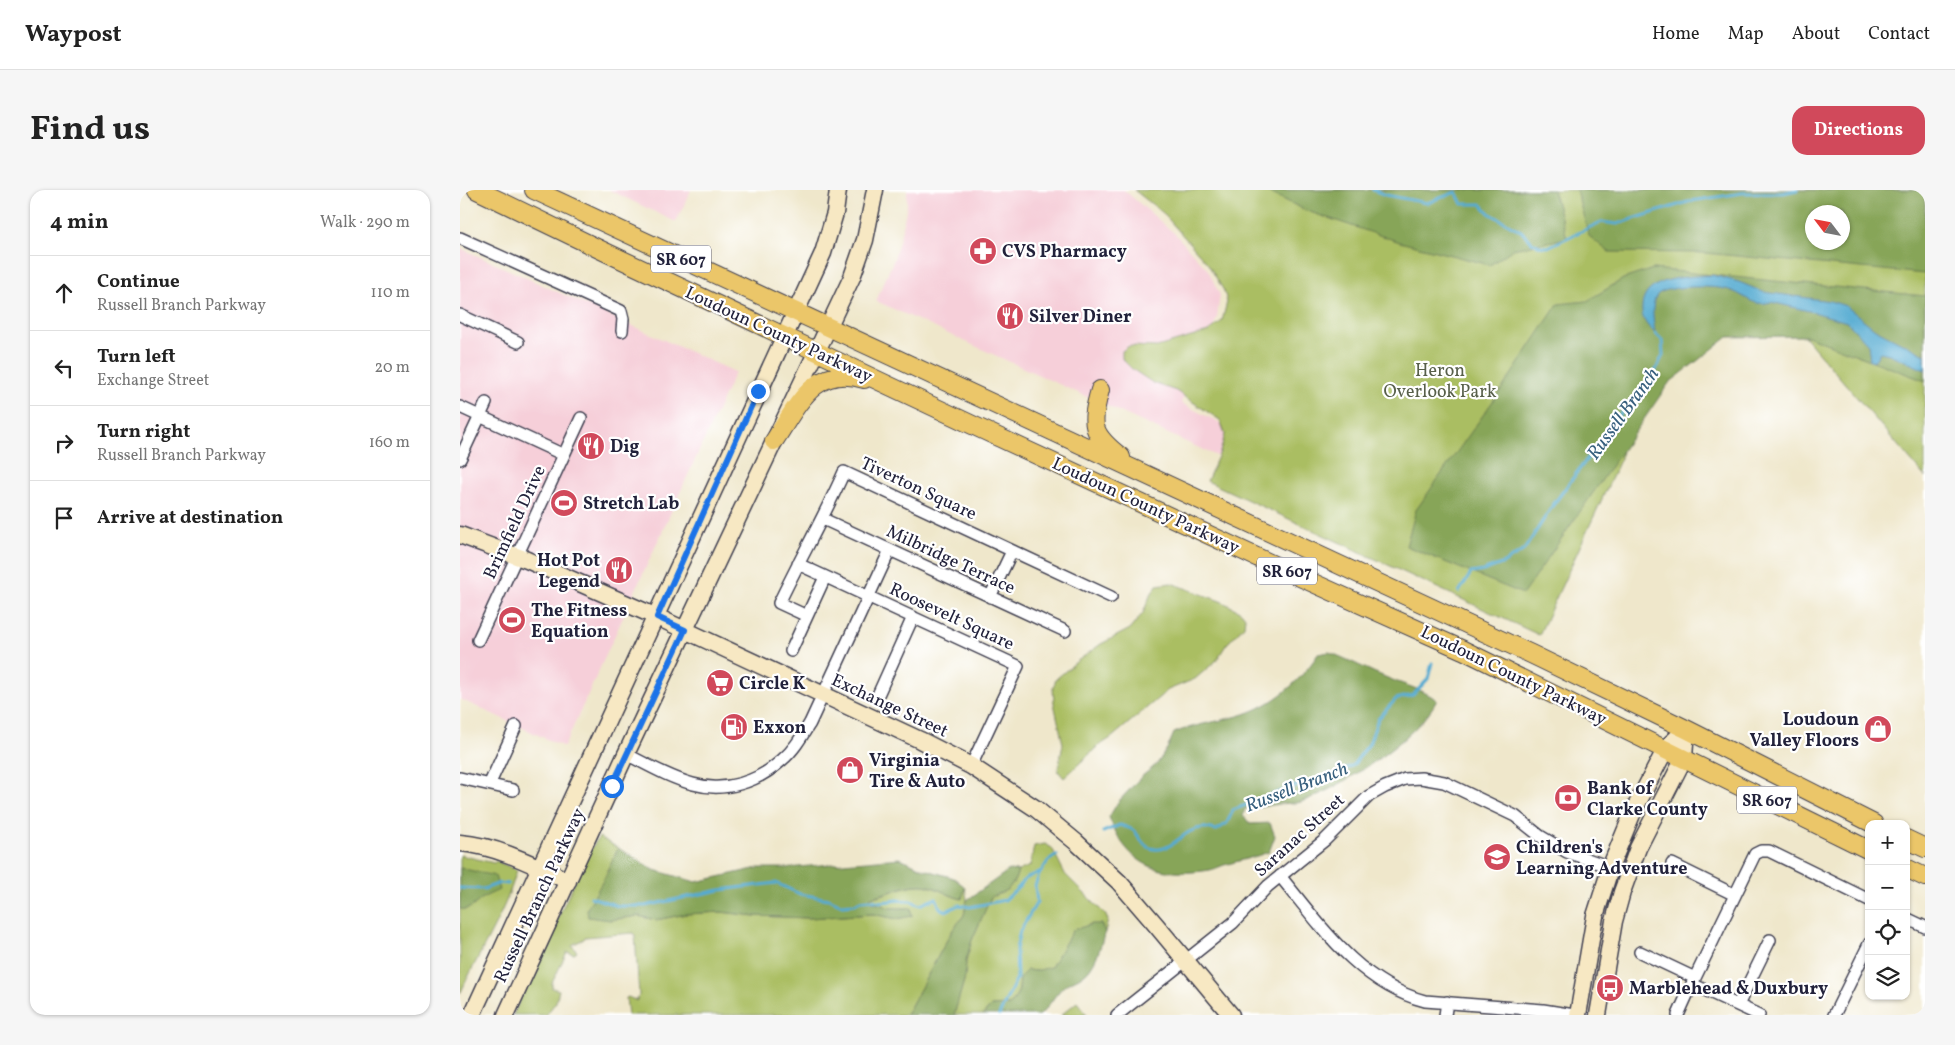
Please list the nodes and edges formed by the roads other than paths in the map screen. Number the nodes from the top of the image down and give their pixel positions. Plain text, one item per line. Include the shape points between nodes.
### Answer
1 (534, 190) edge
2 (838, 190) edge
3 (875, 190) edge
4 (460, 192) edge
5 (483, 193) edge
6 (460, 238) edge
7 (795, 313) junction
8 (460, 315) edge
9 (828, 328) junction
10 (622, 330) dead end
11 (784, 336) junction
12 (518, 342) dead end
13 (817, 350) junction
14 (1100, 390) dead end
15 (907, 394) junction
16 (486, 403) dead end
17 (460, 407) edge
18 (480, 416) junction
19 (581, 418) dead end
20 (774, 441) junction
21 (564, 455) junction
22 (460, 459) edge
23 (1139, 471) junction
24 (823, 519) junction
25 (460, 535) edge
26 (890, 550) junction
27 (1012, 551) junction
28 (517, 557) junction
29 (798, 564) junction
30 (825, 577) junction
31 (868, 597) junction
32 (990, 597) junction
33 (1111, 597) dead end
34 (807, 616) junction
35 (657, 617) junction
36 (913, 617) junction
37 (685, 630) junction
38 (1065, 631) dead end
39 (478, 640) dead end
40 (791, 651) dead end
41 (823, 695) junction
42 (877, 697) dead end
43 (516, 726) dead end
44 (1686, 729) junction
45 (1666, 748) junction
46 (626, 754) junction
47 (1684, 758) junction
48 (971, 766) junction
49 (460, 778) edge
50 (490, 783) junction
51 (513, 790) dead end
52 (1866, 820) edge
53 (1910, 841) edge
54 (460, 843) edge
55 (1865, 848) edge
56 (1925, 848) edge
57 (1672, 864) dead end
58 (1610, 867) junction
59 (540, 868) junction
60 (1910, 870) edge
61 (1280, 876) junction
62 (1925, 877) edge
63 (568, 881) junction
64 (1735, 895) junction
65 (1865, 898) edge
66 (1910, 920) edge
67 (1925, 927) edge
68 (1770, 940) dead end
69 (1640, 952) dead end
70 (1865, 952) edge
71 (1187, 961) junction
72 (1586, 970) junction
73 (1694, 981) junction
74 (1447, 1002) junction
75 (1738, 1005) junction
76 (1600, 1014) edge
77 (472, 1015) edge
78 (506, 1015) edge
79 (1117, 1015) edge
80 (1231, 1015) edge
81 (1444, 1015) edge
82 (1574, 1015) edge
83 (1578, 1015) edge
84 (1678, 1015) edge
85 (1759, 1015) edge
86 (1834, 1015) edge

1 - 7 main road, Loudoun County Parkway / SR 607
2 - 7 main road, Russell Branch Parkway via 823,253
3 - 9 main road, Russell Branch Parkway via 860,256
4 - 5 main road, Loudoun County Parkway
5 - 11 main road, Loudoun County Parkway / SR 607
6 - 10 street via 621,311
7 - 9 main road, Loudoun County Parkway / SR 607
7 - 11 main road, Russell Branch Parkway
8 - 12 street
9 - 13 main road, Russell Branch Parkway
9 - 23 main road, Loudoun County Parkway / SR 607
11 - 13 main road, Loudoun County Parkway / SR 607
11 - 35 main road, Russell Branch Parkway
13 - 15 main road, Loudoun County Parkway / SR 607
13 - 20 main road, Russell Branch Parkway
14 - 23 main road via 1094,428 1104,444
15 - 20 main road via 849,376 827,378 806,394
15 - 45 main road, Loudoun County Parkway / SR 607 via 1463,650
16 - 18 street
17 - 18 street
18 - 21 street
18 - 22 street
19 - 21 street, Brimfield Drive
20 - 37 main road, Russell Branch Parkway
21 - 28 street, Brimfield Drive
23 - 44 main road, Loudoun County Parkway / SR 607
24 - 26 street, Milbridge Terrace
24 - 27 street, Tiverton Square via 844,472
24 - 29 street, Tiverton Square
25 - 28 main road, Exchange Street
26 - 31 street
26 - 32 street, Milbridge Terrace
27 - 32 street
27 - 33 street, Tiverton Square
28 - 35 main road, Exchange Street
28 - 39 street, Brimfield Drive
29 - 30 street, Roosevelt Square
29 - 34 street, Tiverton Square via 779,603
30 - 31 street, Roosevelt Square
30 - 34 street
31 - 36 street, Roosevelt Square
31 - 41 street
32 - 38 street, Milbridge Terrace
34 - 40 street
35 - 37 main road, Exchange Street
35 - 59 main road, Russell Branch Parkway
36 - 42 street
36 - 48 street, Roosevelt Square via 1018,666
37 - 41 main road, Exchange Street
37 - 46 main road, Russell Branch Parkway
41 - 46 street via 800,739 783,760 765,773 738,785 722,788 694,784
41 - 48 main road, Exchange Street
43 - 50 street
44 - 45 main road
44 - 47 main road
44 - 52 main road, Loudoun County Parkway / SR 607
45 - 47 main road, Loudoun County Parkway / SR 607
45 - 58 main road via 1633,812
46 - 63 main road, Russell Branch Parkway
47 - 55 main road, Loudoun County Parkway / SR 607
47 - 76 main road via 1630,869 1614,921
48 - 71 main road, Exchange Street via 1035,808 1076,842 1118,882
49 - 50 street
50 - 51 street
53 - 56 main road
54 - 59 main road via 498,851
57 - 64 street
58 - 61 street, Saranac Street via 1554,846 1515,816 1462,790 1444,782 1421,778 1404,779 1369,796 1325,840
58 - 72 main road via 1595,916
59 - 63 main road
59 - 77 main road, Russell Branch Parkway
60 - 62 main road
61 - 71 street, Saranac Street via 1233,923
61 - 74 street via 1340,948 1366,970 1409,997
63 - 78 main road, Russell Branch Parkway
64 - 65 street via 1755,854 1761,850
64 - 73 street
66 - 67 street
68 - 75 street
69 - 73 street
70 - 86 street
71 - 79 street, Saranac Street
71 - 80 main road, Exchange Street
72 - 76 main road via 1587,990
72 - 83 main road
73 - 75 street
73 - 84 street
74 - 81 street
74 - 82 street
75 - 85 street

